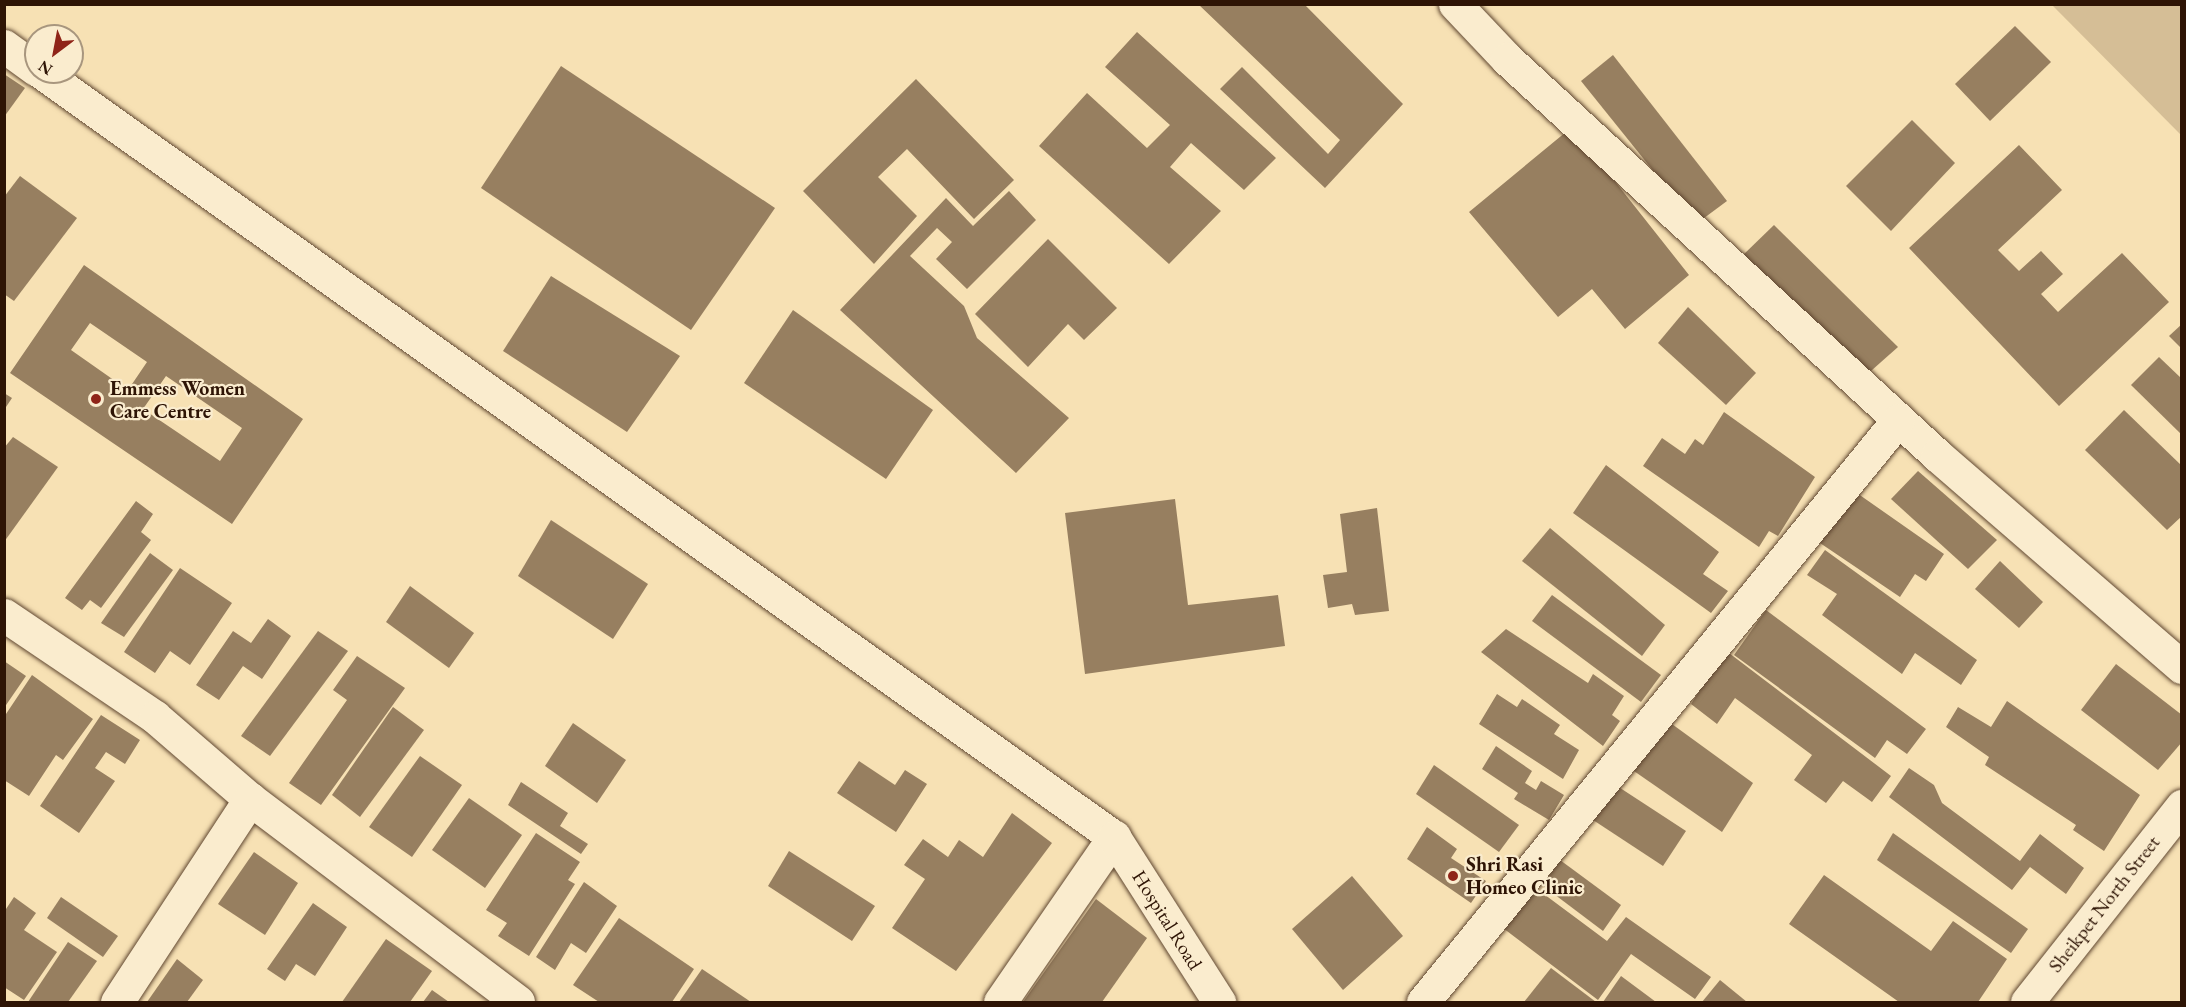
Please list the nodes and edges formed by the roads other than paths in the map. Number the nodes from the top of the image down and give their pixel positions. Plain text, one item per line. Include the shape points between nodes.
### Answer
1 (1455, 4) edge
2 (4, 46) edge
3 (24, 60) edge
4 (58, 84) edge
5 (1898, 420) junction
6 (4, 615) edge
7 (2181, 667) edge
8 (250, 799) junction
9 (2181, 806) edge
10 (1114, 837) junction
11 (117, 1002) edge
12 (518, 1002) edge
13 (1000, 1002) edge
14 (1219, 1002) edge
15 (1423, 1002) edge
16 (2027, 1002) edge

1 - 5 street via 1507,59
2 - 3 street
4 - 10 street
5 - 7 street
5 - 15 street
6 - 8 street via 155,717
8 - 11 street
8 - 12 street
9 - 16 street, Sheikpet North Street
10 - 13 street
10 - 14 street, Hospital Road

